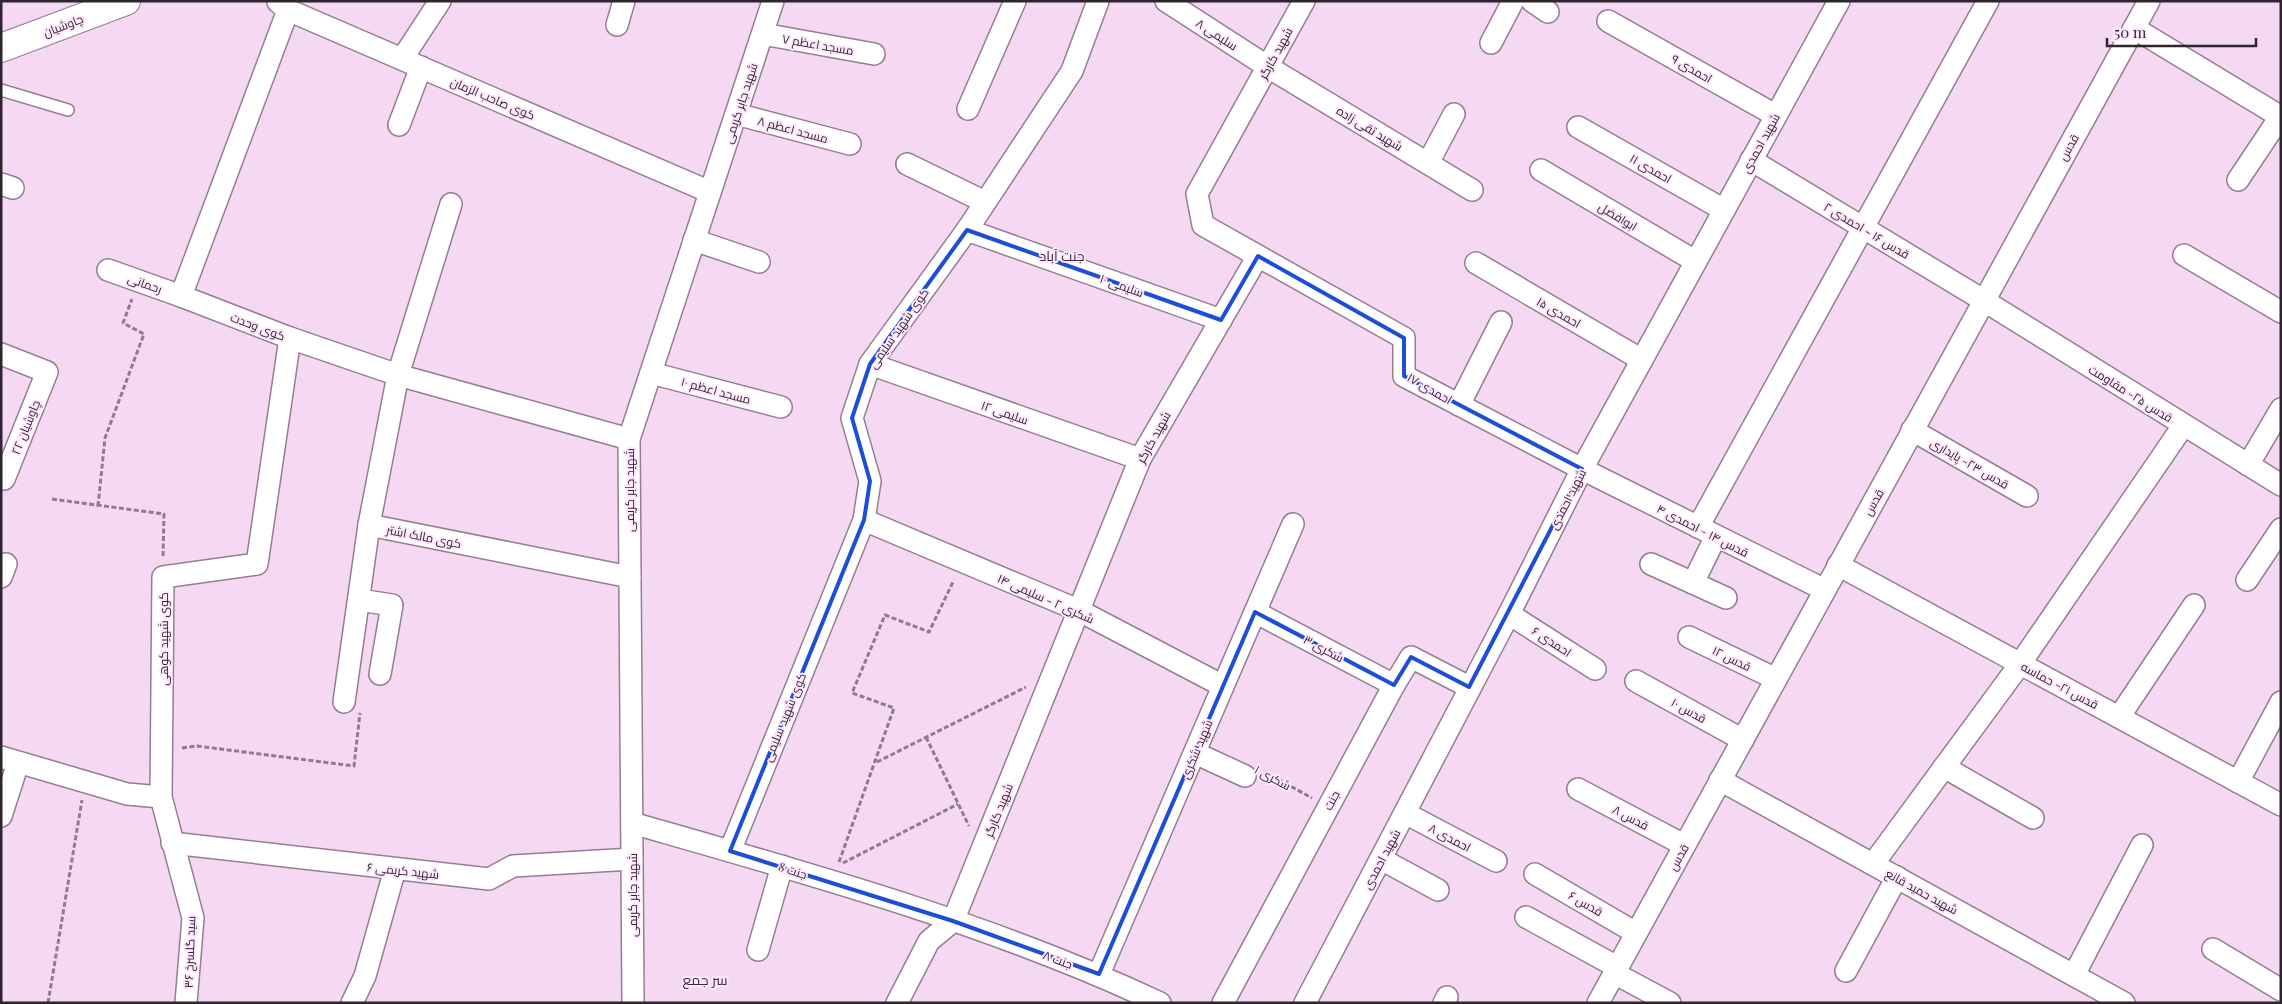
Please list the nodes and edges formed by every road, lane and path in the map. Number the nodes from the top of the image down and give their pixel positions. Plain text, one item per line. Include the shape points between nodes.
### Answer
1 (440, 1) edge
2 (624, 1) edge
3 (773, 1) edge
4 (1015, 1) edge
5 (1098, 1) edge
6 (1166, 1) edge
7 (1304, 1) edge
8 (1513, 1) edge
9 (1988, 1) edge
10 (2149, 1) edge
11 (117, 3) edge
12 (1835, 3) edge
13 (282, 5) edge
14 (1608, 20) dead end
15 (617, 25) dead end
16 (2134, 28) junction
17 (763, 34) junction
18 (1491, 43) dead end
19 (1, 48) edge
20 (874, 54) dead end
21 (412, 63) junction
22 (1268, 67) junction
23 (1, 90) edge
24 (968, 108) dead end
25 (68, 110) dead end
26 (736, 114) junction
27 (1454, 114) dead end
28 (1775, 115) junction
29 (2280, 117) edge
30 (399, 125) dead end
31 (1578, 126) dead end
32 (850, 144) dead end
33 (1750, 160) junction
34 (1428, 163) junction
35 (907, 164) dead end
36 (1541, 170) dead end
37 (2238, 180) dead end
38 (1472, 190) dead end
39 (710, 192) junction
40 (985, 202) junction
41 (451, 204) dead end
42 (1724, 210) junction
43 (1863, 228) junction
44 (967, 230) junction
45 (694, 240) junction
46 (2184, 255) dead end
47 (1258, 256) junction
48 (759, 262) dead end
49 (1695, 262) junction
50 (1476, 263) dead end
51 (108, 270) dead end
52 (139, 281) junction
53 (181, 296) junction
54 (1983, 300) junction
55 (2281, 312) edge
56 (1221, 320) junction
57 (1501, 322) dead end
58 (290, 338) junction
59 (1, 354) edge
60 (1642, 360) junction
61 (870, 364) junction
62 (651, 373) junction
63 (398, 375) junction
64 (1460, 405) junction
65 (781, 407) dead end
66 (2281, 409) edge
67 (2183, 426) junction
68 (1912, 430) junction
69 (629, 439) junction
70 (1140, 459) junction
71 (2248, 466) junction
72 (1582, 469) junction
73 (1, 478) edge
74 (2281, 485) edge
75 (2028, 496) dead end
76 (52, 499) dead end
77 (98, 506) junction
78 (864, 520) junction
79 (1293, 524) dead end
80 (369, 526) junction
81 (2281, 529) edge
82 (1707, 531) junction
83 (962, 561) junction
84 (1651, 564) dead end
85 (1838, 565) junction
86 (163, 577) junction
87 (630, 577) junction
88 (2247, 580) dead end
89 (1694, 583) junction
90 (1825, 590) junction
91 (1726, 598) dead end
92 (360, 600) junction
93 (2194, 606) dead end
94 (1078, 610) junction
95 (1255, 612) junction
96 (1509, 614) junction
97 (1689, 637) dead end
98 (2020, 664) junction
99 (1594, 669) dead end
100 (1053, 673) junction
101 (380, 674) dead end
102 (1776, 679) junction
103 (1636, 681) dead end
104 (1394, 685) junction
105 (1223, 686) junction
106 (1470, 687) junction
107 (344, 702) joint
108 (2281, 702) edge
109 (2119, 717) junction
110 (926, 737) junction
111 (1743, 740) junction
112 (162, 752) junction
113 (1194, 753) junction
114 (10, 760) edge
115 (877, 762) junction
116 (1944, 767) junction
117 (1245, 776) joint
118 (1720, 780) junction
119 (85, 782) junction
120 (2238, 782) junction
121 (1578, 789) dead end
122 (162, 796) junction
123 (958, 804) junction
124 (2281, 805) edge
125 (1328, 807) junction
126 (1405, 813) junction
127 (1, 816) edge
128 (2033, 818) dead end
129 (632, 823) junction
130 (172, 843) junction
131 (2142, 845) dead end
132 (1684, 846) junction
133 (730, 852) junction
134 (981, 852) junction
135 (632, 859) junction
136 (1381, 859) junction
137 (1496, 861) dead end
138 (1873, 864) junction
139 (782, 866) junction
140 (395, 869) junction
141 (1535, 874) dead end
142 (1897, 877) junction
143 (1438, 890) dead end
144 (1526, 917) dead end
145 (953, 921) junction
146 (1636, 933) junction
147 (2213, 949) dead end
148 (758, 950) dead end
149 (1616, 970) junction
150 (1846, 971) dead end
151 (1099, 974) junction
152 (2074, 975) junction
153 (2281, 991) edge
154 (48, 1003) edge
155 (186, 1003) edge
156 (352, 1003) edge
157 (633, 1003) edge
158 (897, 1003) edge
159 (1160, 1003) edge
160 (1223, 1003) edge
161 (1305, 1003) edge
162 (1598, 1003) edge
163 (1670, 1003) edge
164 (2124, 1003) edge
165 (2273, 1003) edge

1 - 21 street
2 - 15 street
3 - 17 street, شهید جابر کریمی
4 - 24 street
5 - 40 street, کوی شهید سلیمی via 1072,71
6 - 22 street, سلیمی ۸
7 - 22 street, شهید کارگر
8 - 18 street
9 - 43 street
10 - 16 street, قدس
11 - 19 main road, چاوشیان
12 - 28 street, شهید احمدی
13 - 21 street, کوی صاحب الزمان
13 - 53 street
14 - 28 street, احمدی ۹
16 - 29 street
16 - 54 street, قدس
17 - 20 street, مسجد اعظم ۷
17 - 26 street, شهید جابر کریمی
21 - 30 street
21 - 39 street, کوی صاحب الزمان
22 - 34 street, شهید تقی زاده
22 - 47 street, شهید کارگر via 1197,194 1203,225
23 - 25 lane
26 - 32 street, مسجد اعظم ۸
26 - 39 street, شهید جابر کریمی
27 - 34 street
28 - 33 street, شهید احمدی
29 - 37 street
31 - 42 street, احمدی ۱۱
33 - 42 street, شهید احمدی
33 - 43 street, قدس ۱۶ - احمدی ۲
34 - 38 street, شهید تقی زاده
35 - 40 street
36 - 49 street, ابوافضل
39 - 45 street, شهید جابر کریمی
40 - 44 street, کوی شهید سلیمی
41 - 63 street, کوی مالک اشتر
42 - 49 street, شهید احمدی
43 - 54 street, قدس ۱۶ - احمدی ۲
43 - 82 street
44 - 56 street, سلیمی ۱۰
44 - 61 street, کوی شهید سلیمی
45 - 48 street
45 - 62 street, شهید جابر کریمی
46 - 55 street
47 - 56 street, شهید کارگر
47 - 64 street, احمدی ۱۷ via 1404,338 1404,376
49 - 60 street, شهید احمدی
50 - 60 street, احمدی ۱۵
51 - 52 street, رحمانی
52 - 53 street, رحمانی
52 - 77 path via 123,323 144,334 105,438
53 - 58 street, کوی وحدت
54 - 67 street, قدس ۲۵- مقاومت
54 - 68 street, قدس
56 - 70 street, شهید کارگر
57 - 64 street
58 - 63 street, کوی وحدت
58 - 86 street, کوی شهید کوهی via 257,564
59 - 73 street, چاوشیان ۲۲ via 47,372 4,479
60 - 72 street, شهید احمدی
61 - 70 street, سلیمی ۱۲
61 - 78 street, کوی شهید سلیمی via 852,418 870,481
62 - 65 street, مسجد اعظم ۱۰
62 - 69 street, شهید جابر کریمی
63 - 69 street, کوی وحدت
63 - 80 street, کوی مالک اشتر
64 - 72 street, احمدی ۱۷
66 - 71 street
67 - 71 street, قدس ۲۵- مقاومت
67 - 98 street
68 - 75 street, قدس ۲۳- پایداری
68 - 85 street, قدس
69 - 87 street, شهید جابر کریمی
70 - 94 street, شهید کارگر
71 - 74 street, قدس ۲۵- مقاومت
72 - 82 street, قدس ۱۴ - احمدی ۴
72 - 96 street, شهید احمدی
76 - 77 path
77 - 86 path via 164,514
78 - 83 street, شکری ۲ - سلیمی ۱۴
78 - 133 street, کوی شهید سلیمی
79 - 95 street, شهید شکری
80 - 87 street, کوی مالک اشتر
80 - 92 street
81 - 88 street
82 - 89 street
82 - 90 street, قدس ۱۴ - احمدی ۴
83 - 94 street, شکری ۲ - سلیمی ۱۴
83 - 115 path via 930,632 885,615 852,694 894,708
84 - 89 street
85 - 90 street, قدس
85 - 98 street, قدس ۲۱- حماسه
86 - 112 street, کوی شهید کوهی
87 - 129 street, شهید جابر کریمی
89 - 91 street
90 - 102 street, قدس
92 - 101 street via 392,605
92 - 107 street
93 - 109 street
94 - 100 street, شهید کارگر
94 - 105 street, شکری ۲ - سلیمی ۱۴
95 - 104 street, شکری ۳
95 - 105 street, شهید شکری
96 - 99 street, احمدی ۶
96 - 106 street, شهید احمدی
97 - 102 street, قدس ۱۲
98 - 109 street, قدس ۲۱- حماسه
98 - 116 street
100 - 110 path
100 - 134 street, شهید کارگر
102 - 111 street, قدس
103 - 111 street, قدس ۱۰
104 - 106 street, جنت via 1411,657
104 - 125 street, جنت
105 - 113 street, شهید شکری
106 - 126 street, شهید احمدی
107 - 112 path via 360,712 354,766 197,746
108 - 120 street
109 - 120 street, قدس ۲۱- حماسه
110 - 115 path
110 - 123 path
111 - 118 street, قدس
112 - 122 street, کوی شهید کوهی
113 - 117 street, شکری ۱
113 - 151 street, شهید شکری
114 - 119 street
114 - 127 street
115 - 123 path via 838,866
116 - 128 street
116 - 138 street
117 - 125 path, شکری ۱ via 1252,764
118 - 132 street, قدس
118 - 138 street, شهید حمید قانع
119 - 122 street via 127,794
119 - 154 path
120 - 124 street, قدس ۲۱- حماسه
121 - 132 street, قدس ۸
122 - 130 street, کوی شهید کوهی
123 - 134 path
125 - 160 street, جنت
126 - 136 street, شهید احمدی
126 - 137 street, احمدی ۸
129 - 133 street, جنت 8
129 - 135 street, شهید جابر کریمی
130 - 140 street, شهید کریمی ۶
130 - 155 street, سید گلسرخ ۳۶ via 193,918
131 - 152 street
132 - 146 street, قدس
133 - 139 street, جنت 8
134 - 145 street, شهید کارگر
135 - 140 street, شهید کریمی ۶ via 513,866 489,879
135 - 157 street, شهید جابر کریمی
136 - 143 street
136 - 161 street, شهید احمدی
138 - 142 street, شهید حمید قانع
139 - 145 street, جنت 8
139 - 148 street
140 - 156 street via 365,976
141 - 146 street, قدس ۶
142 - 150 street
142 - 152 street, شهید حمید قانع
144 - 149 street
145 - 151 street, جنت ۸
145 - 158 street via 929,940
146 - 149 street, قدس
147 - 153 street
149 - 162 street, قدس
149 - 163 street
151 - 159 street, جنت ۸
152 - 164 street, شهید حمید قانع
153 - 165 street

